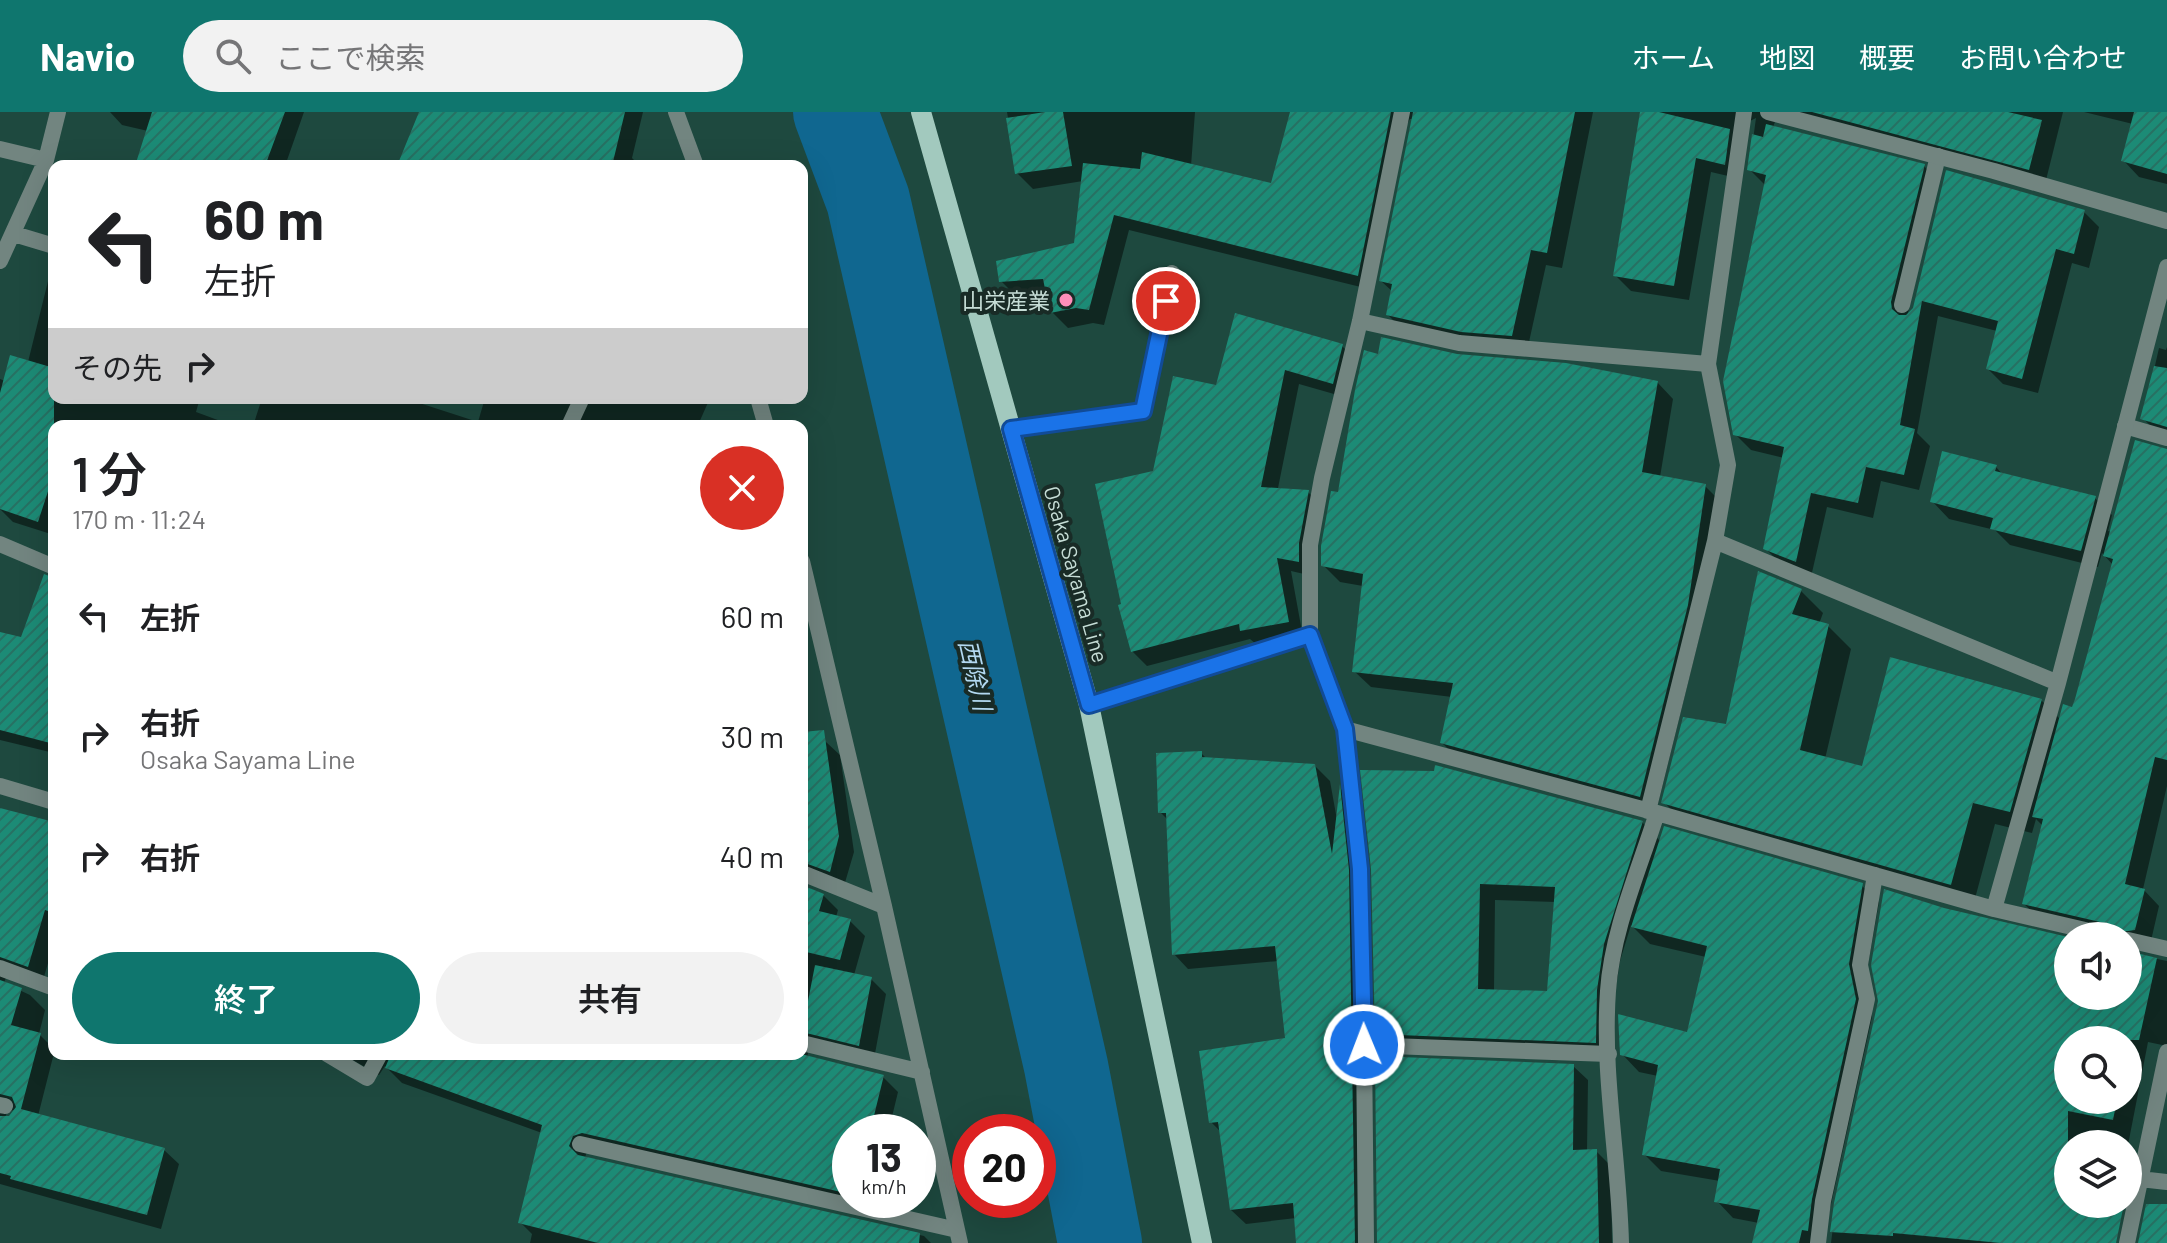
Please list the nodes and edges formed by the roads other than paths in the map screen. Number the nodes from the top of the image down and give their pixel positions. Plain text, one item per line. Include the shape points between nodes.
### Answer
1 (58, 112) edge
2 (676, 112) edge
3 (921, 112) edge
4 (1402, 112) edge
5 (1744, 112) edge
6 (1768, 112) edge
7 (0, 149) edge
8 (1938, 156) junction
9 (46, 160) junction
10 (691, 160) edge
11 (2167, 221) edge
12 (14, 234) junction
13 (48, 244) edge
14 (0, 261) edge
15 (2167, 267) edge
16 (1172, 273) dead end
17 (1902, 305) dead end
18 (1360, 321) junction
19 (1708, 364) junction
20 (2125, 426) junction
21 (1011, 429) junction
22 (2167, 438) edge
23 (1715, 541) junction
24 (0, 544) edge
25 (48, 561) edge
26 (808, 598) edge
27 (1310, 635) junction
28 (2058, 683) junction
29 (1089, 705) junction
30 (1345, 729) junction
31 (0, 786) edge
32 (48, 800) edge
33 (1652, 812) junction
34 (808, 875) edge
35 (1875, 875) junction
36 (884, 906) junction
37 (1994, 909) junction
38 (2054, 923) edge
39 (2142, 943) edge
40 (2167, 949) edge
41 (0, 968) edge
42 (48, 986) edge
43 (808, 1044) edge
44 (1364, 1045) junction
45 (2167, 1052) edge
46 (1609, 1054) junction
47 (337, 1060) edge
48 (377, 1060) edge
49 (922, 1072) junction
50 (580, 1144) dead end
51 (2142, 1170) edge
52 (2142, 1179) edge
53 (2167, 1182) edge
54 (2132, 1218) edge
55 (959, 1237) edge
56 (1202, 1243) edge
57 (1366, 1243) edge
58 (1621, 1243) edge
59 (1818, 1243) edge
60 (2127, 1243) edge

1 - 9 street
2 - 10 street
3 - 21 main road, Osaka Sayama Line
4 - 18 street
5 - 19 street
6 - 8 street
7 - 9 street
8 - 11 street
8 - 17 street
9 - 12 street
12 - 13 street
12 - 14 street
15 - 20 street
16 - 21 street via 1143,411
18 - 19 street via 1459,343
18 - 27 street via 1310,545
19 - 23 street via 1728,465
20 - 22 street
20 - 28 street
21 - 29 main road, Osaka Sayama Line
23 - 28 street
23 - 33 street
24 - 25 street
26 - 36 street
27 - 29 street
27 - 30 street
28 - 37 street
29 - 56 main road, Osaka Sayama Line
30 - 33 street
30 - 44 street via 1360,869
31 - 32 street
33 - 35 street
33 - 46 street via 1608,990
34 - 36 street
35 - 37 street
35 - 59 street via 1860,965 1867,999
36 - 49 street
37 - 38 street
39 - 40 street
41 - 42 street
43 - 49 street
44 - 46 street
44 - 57 street
45 - 51 street
46 - 58 street
47 - 48 street via 367,1078
49 - 55 street
50 - 55 street
52 - 53 street
54 - 60 street

